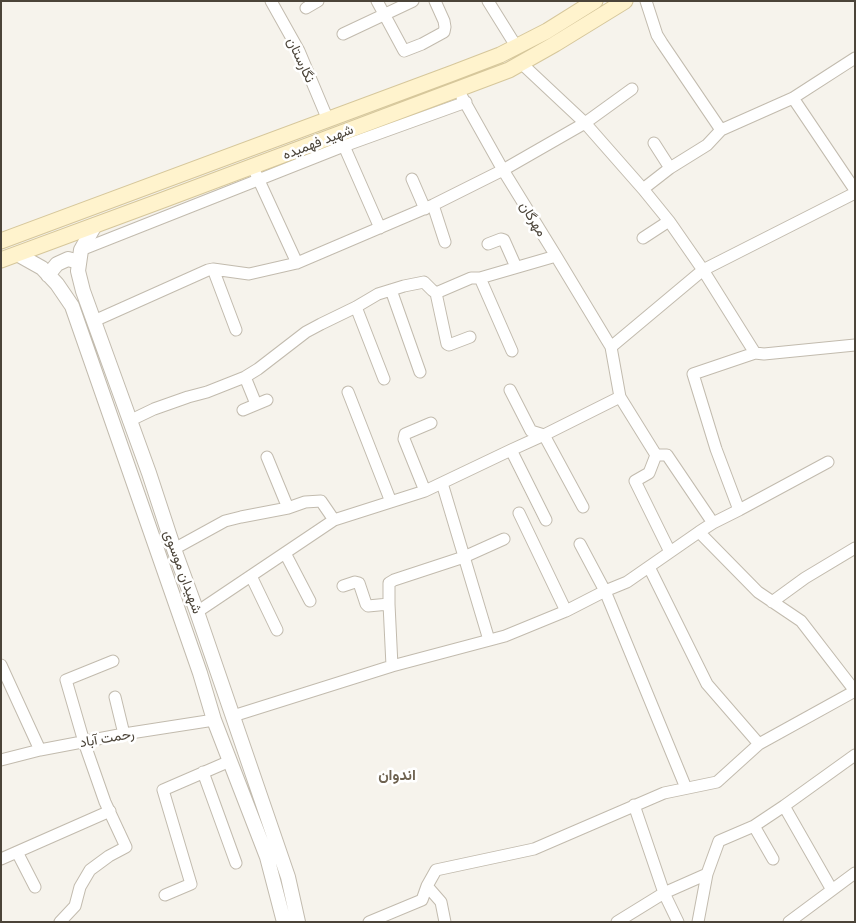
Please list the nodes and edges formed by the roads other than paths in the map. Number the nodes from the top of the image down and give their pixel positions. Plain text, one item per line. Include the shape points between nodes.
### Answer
1 (271, 1) edge
2 (318, 1) edge
3 (377, 1) edge
4 (413, 1) edge
5 (435, 1) edge
6 (488, 1) edge
7 (594, 1) edge
8 (625, 1) edge
9 (646, 1) edge
10 (306, 8) dead end
11 (384, 15) junction
12 (343, 34) dead end
13 (516, 46) junction
14 (521, 63) junction
15 (853, 64) edge
16 (632, 89) dead end
17 (462, 96) junction
18 (793, 98) junction
19 (384, 99) junction
20 (359, 108) junction
21 (390, 114) junction
22 (328, 120) junction
23 (585, 122) junction
24 (366, 123) junction
25 (721, 130) junction
26 (654, 143) dead end
27 (344, 146) junction
28 (670, 168) junction
29 (503, 170) junction
30 (255, 173) junction
31 (412, 179) dead end
32 (643, 189) junction
33 (855, 192) edge
34 (429, 207) junction
35 (669, 221) junction
36 (95, 225) junction
37 (380, 228) junction
38 (643, 238) dead end
39 (1, 241) edge
40 (445, 242) dead end
41 (488, 244) dead end
42 (17, 254) junction
43 (80, 256) junction
44 (556, 256) junction
45 (1, 260) edge
46 (297, 263) junction
47 (516, 267) junction
48 (213, 269) junction
49 (703, 270) junction
50 (48, 275) junction
51 (480, 278) junction
52 (392, 290) junction
53 (436, 293) junction
54 (356, 307) junction
55 (94, 321) junction
56 (236, 330) dead end
57 (470, 337) dead end
58 (855, 345) edge
59 (611, 347) junction
60 (512, 351) dead end
61 (755, 353) junction
62 (420, 372) dead end
63 (245, 377) junction
64 (384, 379) dead end
65 (510, 390) dead end
66 (348, 392) dead end
67 (620, 397) junction
68 (243, 410) dead end
69 (129, 421) junction
70 (431, 423) dead end
71 (544, 436) junction
72 (511, 450) junction
73 (656, 455) junction
74 (267, 456) dead end
75 (828, 462) dead end
76 (442, 483) junction
77 (425, 491) junction
78 (391, 502) junction
79 (583, 507) dead end
80 (288, 508) junction
81 (739, 510) junction
82 (519, 513) dead end
83 (334, 520) junction
84 (546, 520) dead end
85 (713, 523) junction
86 (699, 532) junction
87 (504, 539) dead end
88 (580, 544) dead end
89 (174, 548) junction
90 (855, 548) edge
91 (670, 552) junction
92 (285, 553) junction
93 (464, 557) junction
94 (649, 567) junction
95 (251, 576) junction
96 (343, 586) dead end
97 (605, 591) junction
98 (310, 601) dead end
99 (772, 602) junction
100 (389, 604) junction
101 (566, 611) junction
102 (198, 612) junction
103 (277, 630) dead end
104 (490, 640) junction
105 (113, 660) dead end
106 (1, 665) edge
107 (392, 666) junction
108 (855, 691) edge
109 (115, 697) dead end
110 (233, 716) junction
111 (214, 720) junction
112 (124, 734) junction
113 (84, 742) junction
114 (759, 744) junction
115 (40, 750) junction
116 (855, 755) edge
117 (2, 759) edge
118 (230, 761) junction
119 (203, 772) junction
120 (686, 788) junction
121 (634, 805) junction
122 (784, 806) junction
123 (110, 811) junction
124 (754, 826) junction
125 (17, 852) junction
126 (1, 859) edge
127 (773, 860) dead end
128 (236, 863) dead end
129 (855, 873) edge
130 (707, 874) junction
131 (427, 886) junction
132 (35, 887) dead end
133 (832, 890) junction
134 (664, 893) junction
135 (165, 895) dead end
136 (60, 922) edge
137 (284, 922) edge
138 (298, 922) edge
139 (369, 922) edge
140 (445, 922) edge
141 (617, 922) edge
142 (678, 922) edge
143 (698, 922) edge
144 (789, 922) edge

1 - 22 street, نگارستان via 299,51
2 - 10 street
3 - 11 street
4 - 11 street
5 - 11 street via 444,22 444,32 404,51
6 - 13 street
7 - 13 main road, شهید فهمیده
8 - 14 main road, شهید فهمیده
9 - 25 street via 662,44
11 - 12 street
13 - 19 main road, شهید فهمیده
14 - 17 main road, شهید فهمیده
14 - 23 street
15 - 18 street
16 - 23 street
17 - 21 main road, شهید فهمیده
17 - 27 street
17 - 29 street, مهرگان
18 - 25 street
18 - 33 street
19 - 20 main road, شهید فهمیده
19 - 21 main road via 383,108
20 - 22 main road, شهید فهمیده
20 - 24 main road via 368,114
21 - 24 main road, شهید فهمیده
22 - 39 main road, شهید فهمیده
23 - 29 street
23 - 32 street
24 - 30 main road, شهید فهمیده
25 - 28 street via 707,145
26 - 28 street
27 - 30 street
27 - 37 street
28 - 32 street
29 - 34 street
29 - 44 street, مهرگان
30 - 36 main road, شهید فهمیده
30 - 43 street
30 - 46 street
31 - 34 street
32 - 35 street
33 - 49 street
34 - 37 street
34 - 40 street
35 - 38 street
35 - 49 street
36 - 42 main road, شهید فهمیده
36 - 43 street
37 - 46 street
41 - 47 street via 504,240
42 - 45 main road, شهید فهمیده
42 - 50 street, شهیدان موسوی
43 - 50 street via 57,264
43 - 55 street, شهیدان موسوی via 78,270
44 - 47 street
44 - 59 street, مهرگان
46 - 48 street via 249,274
47 - 51 street
48 - 55 street
48 - 56 street
49 - 59 street
49 - 61 street
50 - 111 street, شهیدان موسوی via 72,306
51 - 53 street via 471,278
51 - 60 street
52 - 53 street via 424,282
52 - 54 street
52 - 62 street
53 - 57 street via 447,344
54 - 63 street via 306,332
54 - 64 street
55 - 69 street, شهیدان موسوی
58 - 61 street
59 - 67 street
61 - 81 street via 693,374
63 - 68 street via 262,402
63 - 69 street
65 - 71 street via 531,431
66 - 78 street
67 - 71 street
67 - 73 street
69 - 89 street, شهیدان موسوی
70 - 77 street via 405,434 404,439
71 - 72 street
71 - 79 street
72 - 76 street
72 - 84 street
73 - 85 street via 667,455
73 - 91 street via 648,473 635,481
74 - 80 street
75 - 81 street
76 - 77 street
76 - 93 street
77 - 78 street
78 - 83 street
80 - 83 street via 321,501
80 - 89 street via 225,521
81 - 85 street
82 - 101 street
83 - 92 street
85 - 86 street
86 - 91 street
86 - 99 street
87 - 93 street
88 - 97 street
89 - 102 street, شهیدان موسوی
90 - 99 street
91 - 94 street
92 - 95 street
92 - 98 street
93 - 100 street via 389,583
93 - 104 street
94 - 97 street via 627,582
94 - 114 street via 707,684
95 - 102 street
95 - 103 street
96 - 100 street via 359,584 368,606
97 - 101 street
97 - 120 street
99 - 108 street via 801,621
100 - 107 street
101 - 104 street
102 - 110 street, شهیدان موسوی
104 - 107 street
105 - 113 street via 66,680
106 - 115 street
107 - 110 street
108 - 114 street
109 - 112 street
110 - 138 street, شهیدان موسوی via 288,878
111 - 112 street, رحمت آباد
111 - 118 street, شهیدان موسوی
112 - 113 street, رحمت آباد
113 - 115 street, رحمت آباد
113 - 123 street
114 - 120 street via 718,782
115 - 117 street, رحمت آباد
116 - 122 street
118 - 119 street
118 - 137 street, شهیدان موسوی via 267,857
119 - 128 street
119 - 135 street via 163,790 191,884
120 - 121 street
121 - 131 street via 534,849 436,870
121 - 134 street
122 - 124 street
122 - 133 street
123 - 125 street
123 - 136 street via 126,847 90,870 80,887 75,906
124 - 127 street
124 - 130 street via 718,841
125 - 126 street
125 - 132 street
129 - 133 street
130 - 134 street
130 - 143 street
131 - 139 street via 422,900
131 - 140 street via 441,902
133 - 144 street
134 - 141 street
134 - 142 street

